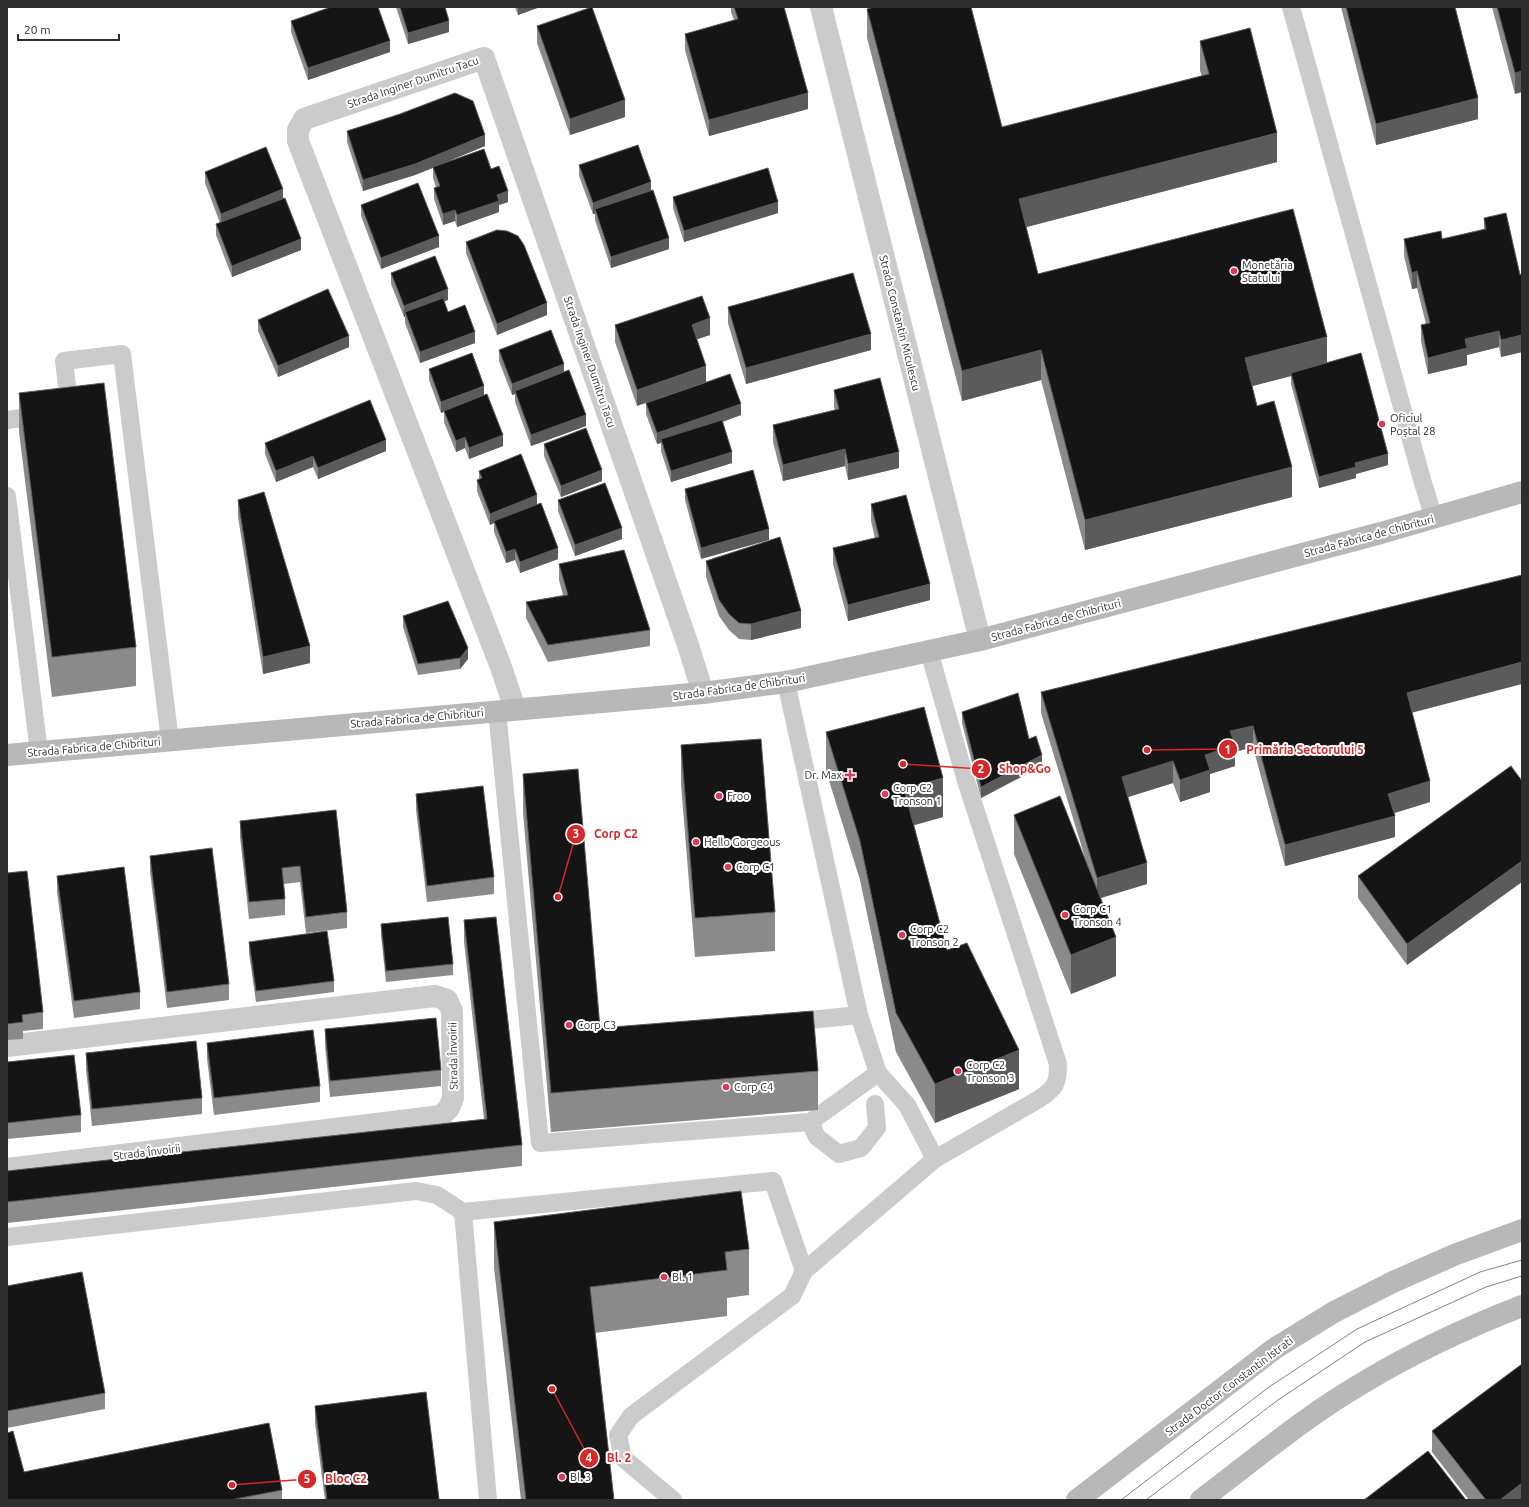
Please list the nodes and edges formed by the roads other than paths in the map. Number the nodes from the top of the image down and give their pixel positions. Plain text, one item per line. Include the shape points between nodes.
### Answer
1 (821, 7) edge
2 (1291, 7) edge
3 (7, 420) edge
4 (1522, 492) edge
5 (7, 496) edge
6 (1434, 518) junction
7 (980, 640) junction
8 (929, 651) junction
9 (786, 682) junction
10 (703, 693) junction
11 (506, 710) junction
12 (170, 740) junction
13 (39, 752) junction
14 (7, 755) edge
15 (860, 1015) junction
16 (776, 1023) edge
17 (7, 1046) edge
18 (878, 1072) junction
19 (875, 1104) dead end
20 (810, 1122) junction
21 (935, 1159) junction
22 (7, 1169) edge
23 (463, 1212) junction
24 (1522, 1230) edge
25 (7, 1237) edge
26 (804, 1271) junction
27 (1522, 1306) edge
28 (488, 1500) edge
29 (673, 1500) edge
30 (1077, 1500) edge
31 (1201, 1500) edge

1 - 7 street, Strada Constantin Miculescu
2 - 6 lane
3 - 12 lane via 70,412 64,362 122,354
4 - 6 street, Strada Fabrica de Chibrituri
5 - 13 lane
6 - 7 street, Strada Fabrica de Chibrituri
7 - 8 street, Strada Fabrica de Chibrituri
8 - 9 street, Strada Fabrica de Chibrituri
8 - 21 lane via 966,781 1058,1064 1058,1077 1052,1090
9 - 10 street, Strada Fabrica de Chibrituri
9 - 15 lane
10 - 11 street, Strada Fabrica de Chibrituri
10 - 11 street, Strada Inginer Dumitru Tacu via 686,637 484,58 304,119 298,130 298,141 501,667
11 - 12 street, Strada Fabrica de Chibrituri
11 - 20 lane via 540,1143
12 - 13 street, Strada Fabrica de Chibrituri
13 - 14 street, Strada Fabrica de Chibrituri
15 - 16 lane
15 - 18 lane
17 - 22 street, Strada Învoirii via 435,996 448,1000 452,1012 453,1098 449,1108 441,1116
18 - 20 lane
18 - 21 lane via 907,1106
19 - 20 lane via 877,1128 861,1148 839,1154 817,1137
21 - 26 lane
23 - 25 lane via 437,1195 416,1191
23 - 26 lane via 773,1181
23 - 28 lane
24 - 30 street, Strada Doctor Constantin Istrati via 1454,1255 1393,1282 1327,1316 1274,1349
26 - 29 lane via 792,1296 630,1416 618,1435 623,1458
27 - 31 street via 1478,1323 1365,1381 1310,1418

